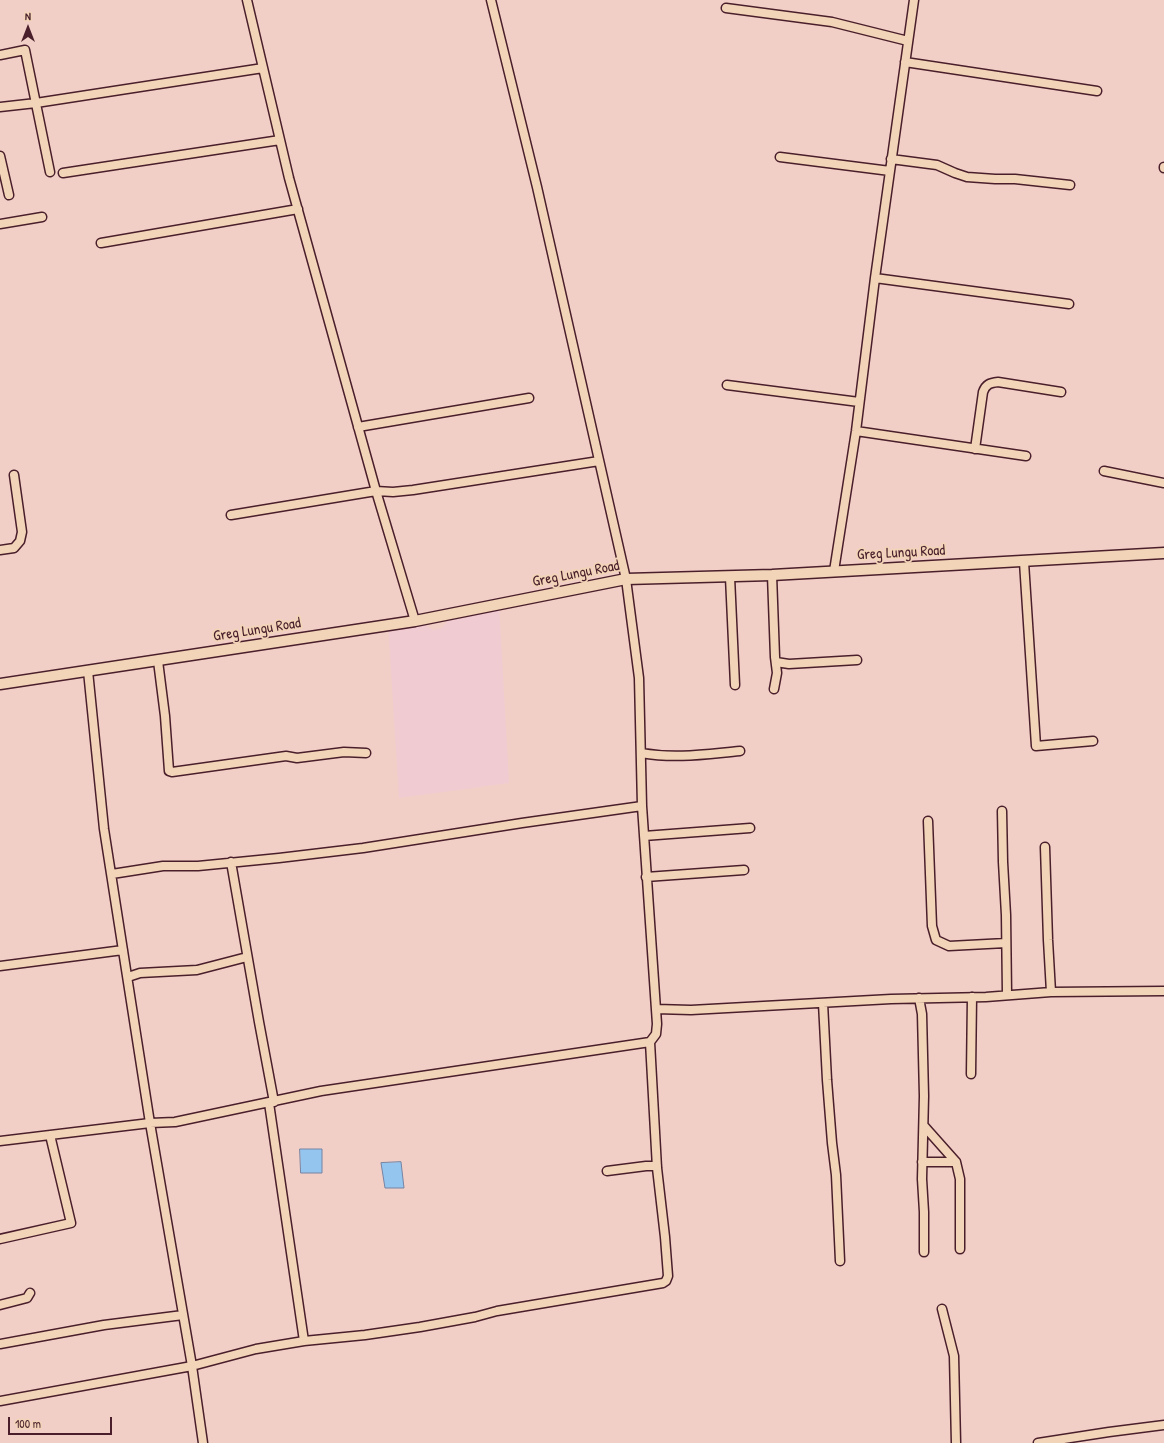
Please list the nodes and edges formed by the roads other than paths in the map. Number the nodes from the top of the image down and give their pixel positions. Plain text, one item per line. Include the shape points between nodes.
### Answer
1 (247, 0) edge
2 (491, 0) edge
3 (914, 0) edge
4 (726, 8) dead end
5 (908, 41) junction
6 (0, 55) edge
7 (905, 62) junction
8 (263, 68) junction
9 (1097, 91) dead end
10 (36, 103) junction
11 (0, 107) edge
12 (280, 140) junction
13 (0, 156) edge
14 (780, 157) dead end
15 (891, 159) junction
16 (50, 172) dead end
17 (890, 172) junction
18 (63, 173) dead end
19 (1070, 185) dead end
20 (9, 195) dead end
21 (298, 209) junction
22 (42, 217) dead end
23 (0, 224) edge
24 (101, 243) dead end
25 (875, 278) junction
26 (1069, 304) dead end
27 (727, 385) dead end
28 (1061, 392) dead end
29 (529, 398) dead end
30 (859, 402) junction
31 (358, 427) junction
32 (856, 431) junction
33 (975, 449) junction
34 (1026, 456) dead end
35 (599, 461) junction
36 (1104, 471) dead end
37 (14, 475) dead end
38 (1164, 483) edge
39 (376, 491) junction
40 (232, 515) dead end
41 (0, 550) edge
42 (1164, 553) edge
43 (1024, 562) junction
44 (834, 571) junction
45 (772, 575) junction
46 (730, 577) junction
47 (626, 579) junction
48 (415, 621) junction
49 (857, 660) dead end
50 (158, 661) junction
51 (776, 662) junction
52 (88, 671) junction
53 (0, 684) edge
54 (735, 685) dead end
55 (774, 689) dead end
56 (1093, 741) dead end
57 (740, 751) dead end
58 (366, 752) dead end
59 (641, 753) junction
60 (642, 806) junction
61 (1002, 811) dead end
62 (928, 820) dead end
63 (750, 828) dead end
64 (644, 836) junction
65 (1045, 847) dead end
66 (231, 862) junction
67 (744, 870) dead end
68 (112, 874) junction
69 (646, 877) junction
70 (1006, 943) junction
71 (123, 950) junction
72 (247, 957) junction
73 (0, 966) edge
74 (128, 976) junction
75 (1164, 991) edge
76 (1051, 992) junction
77 (1007, 994) junction
78 (972, 997) junction
79 (919, 998) junction
80 (823, 1003) junction
81 (656, 1009) junction
82 (650, 1042) junction
83 (971, 1074) dead end
84 (272, 1102) junction
85 (150, 1122) junction
86 (924, 1126) junction
87 (50, 1135) junction
88 (0, 1141) edge
89 (922, 1162) junction
90 (956, 1162) junction
91 (657, 1166) junction
92 (607, 1171) dead end
93 (0, 1239) edge
94 (960, 1249) dead end
95 (924, 1252) dead end
96 (840, 1261) dead end
97 (30, 1293) dead end
98 (0, 1305) edge
99 (942, 1309) dead end
100 (183, 1315) junction
101 (304, 1341) junction
102 (0, 1344) edge
103 (192, 1366) junction
104 (0, 1401) edge
105 (1164, 1425) edge
106 (203, 1443) edge
107 (956, 1443) edge
108 (1038, 1443) edge

1 - 8 street
2 - 35 street via 537,187
3 - 5 street
4 - 5 street via 832,22
5 - 7 street
6 - 10 street via 25,50
7 - 9 street
7 - 15 street
8 - 10 street
8 - 12 street
10 - 11 street
10 - 16 street
12 - 18 street
12 - 21 street
13 - 20 street
14 - 17 street
15 - 17 street
15 - 19 street via 937,165 967,177
17 - 25 street
21 - 24 street
21 - 31 street
22 - 23 street
25 - 26 street
25 - 30 street
27 - 30 street
28 - 33 street via 990,383 983,392
29 - 31 street
30 - 32 street
31 - 39 street
32 - 33 street
32 - 44 street
33 - 34 street
35 - 39 street via 413,490
35 - 47 street
36 - 38 street
37 - 41 street via 22,532 20,542 14,548
39 - 40 street
39 - 48 street
42 - 43 street, Greg Lungu Road
43 - 44 street, Greg Lungu Road
43 - 56 street via 1036,746
44 - 45 street, Greg Lungu Road
45 - 46 street, Greg Lungu Road
45 - 51 street
46 - 47 street, Greg Lungu Road
46 - 54 street
47 - 48 street, Greg Lungu Road
47 - 59 street via 639,678
48 - 50 street, Greg Lungu Road
49 - 51 street via 789,664
50 - 52 street, Greg Lungu Road
50 - 58 street via 169,771 286,756 296,758
51 - 55 street via 777,678
52 - 53 street, Greg Lungu Road
52 - 68 street via 104,829
57 - 59 street via 678,757
59 - 60 street
60 - 64 street
60 - 66 street via 363,848
61 - 70 street
62 - 70 street via 932,926 936,940 949,946
63 - 64 street
64 - 69 street
65 - 76 street
66 - 68 street via 184,867 162,866
66 - 72 street
67 - 69 street
68 - 71 street
69 - 81 street
70 - 77 street
71 - 73 street
71 - 74 street
72 - 74 street via 196,970
72 - 84 street
74 - 85 street
75 - 76 street
76 - 77 street
77 - 78 street
78 - 79 street
78 - 83 street
79 - 80 street
79 - 86 street via 922,1014
80 - 81 street via 690,1010
80 - 96 street
81 - 82 street via 656,1034
82 - 84 street via 321,1091
82 - 91 street
84 - 85 street via 175,1122
84 - 101 street
85 - 87 street
85 - 100 street
86 - 89 street
86 - 90 street
87 - 88 street
87 - 93 street via 71,1224
89 - 90 street
89 - 95 street
90 - 94 street via 960,1179
91 - 92 street
91 - 101 street via 668,1276 663,1283 365,1336
97 - 98 street via 27,1298
99 - 107 street via 954,1356
100 - 102 street via 104,1325
100 - 103 street
101 - 103 street via 256,1349
103 - 104 street
103 - 106 street
105 - 108 street

